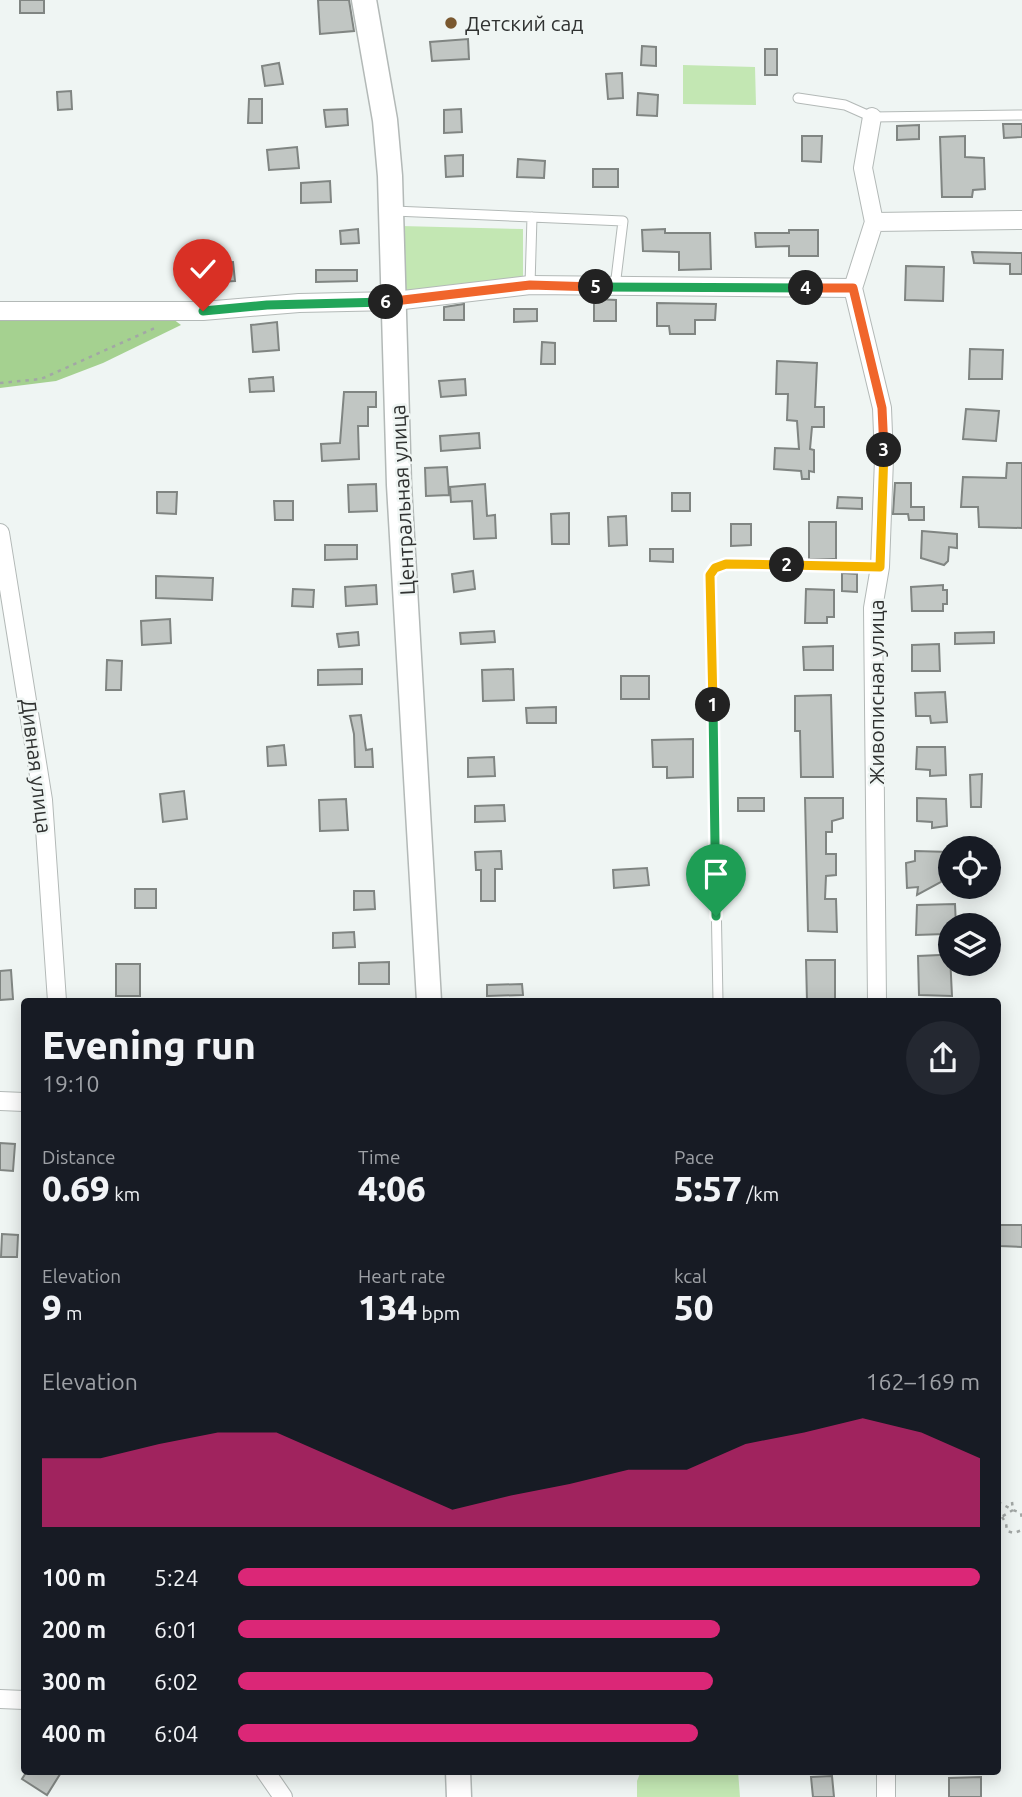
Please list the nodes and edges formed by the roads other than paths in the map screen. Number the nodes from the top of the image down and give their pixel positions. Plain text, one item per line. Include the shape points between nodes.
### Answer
1 (364, 0) edge
2 (798, 98) dead end
3 (1022, 115) edge
4 (872, 117) junction
5 (392, 211) junction
6 (532, 217) junction
7 (1022, 220) edge
8 (874, 222) junction
9 (530, 285) junction
10 (615, 287) junction
11 (853, 288) junction
12 (394, 301) junction
13 (0, 311) edge
14 (0, 533) edge
15 (880, 567) junction
16 (57, 998) edge
17 (429, 998) edge
18 (718, 998) edge
19 (877, 998) edge
20 (0, 1101) edge
21 (21, 1102) edge
22 (0, 1699) edge
23 (21, 1700) edge
24 (268, 1775) edge
25 (458, 1775) edge
26 (886, 1775) edge
27 (283, 1797) edge
28 (459, 1797) edge
29 (886, 1797) edge

1 - 5 street, Центральная улица via 385,120
2 - 4 lane via 845,105
3 - 4 lane
4 - 8 street via 863,168
5 - 6 lane
5 - 12 street, Центральная улица
6 - 9 lane
6 - 10 lane via 624,221
7 - 8 street
8 - 11 street
9 - 10 street
9 - 12 street
10 - 11 street
11 - 15 street, Живописная улица via 882,408
12 - 13 street via 176,311
12 - 17 street, Центральная улица via 399,485
14 - 16 street, Дивная улица via 41,789
15 - 18 lane via 726,564 710,575
15 - 19 street, Живописная улица via 873,608
20 - 21 street
22 - 23 street
24 - 27 street
25 - 28 street
26 - 29 street

